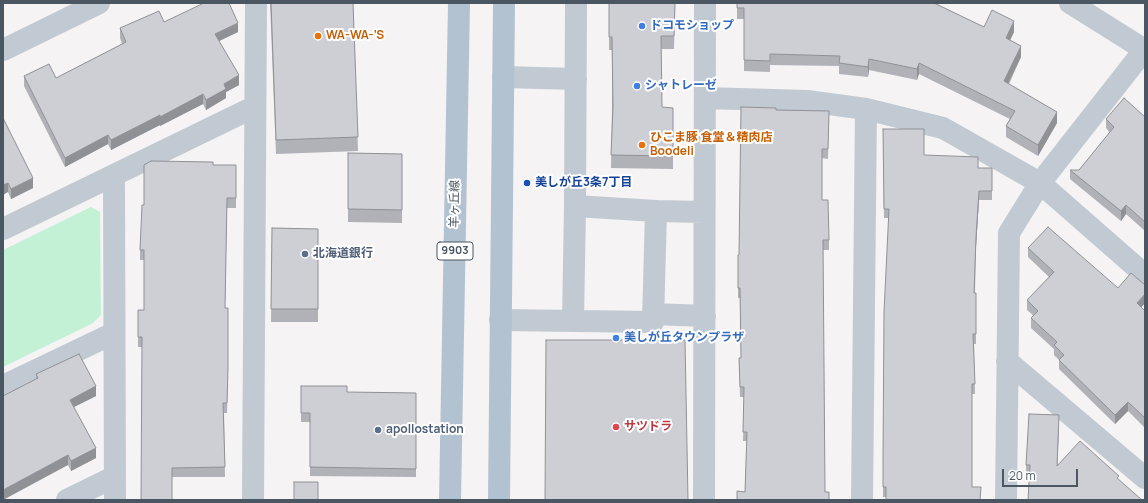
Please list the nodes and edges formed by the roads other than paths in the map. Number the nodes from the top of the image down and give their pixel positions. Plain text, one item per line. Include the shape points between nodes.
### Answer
1 (100, 3) edge
2 (256, 3) edge
3 (459, 3) edge
4 (504, 3) edge
5 (576, 3) edge
6 (705, 3) edge
7 (1070, 3) edge
8 (1145, 49) edge
9 (3, 50) edge
10 (503, 77) junction
11 (576, 79) junction
12 (705, 98) junction
13 (254, 107) junction
14 (866, 109) junction
15 (114, 177) junction
16 (1040, 183) junction
17 (574, 206) junction
18 (656, 211) junction
19 (704, 212) junction
20 (3, 229) edge
21 (1145, 275) edge
22 (653, 314) junction
23 (705, 316) junction
24 (500, 320) junction
25 (573, 321) junction
26 (114, 333) junction
27 (1007, 361) junction
28 (3, 386) edge
29 (114, 477) junction
30 (1145, 478) edge
31 (67, 500) edge
32 (115, 500) edge
33 (253, 500) edge
34 (450, 500) edge
35 (499, 500) edge
36 (704, 500) edge
37 (862, 500) edge
38 (1006, 500) edge

1 - 9 street
2 - 13 street
3 - 34 main road, 羊ヶ丘線 / 9903
4 - 10 main road
5 - 11 street
6 - 12 street
7 - 8 street
8 - 16 street
10 - 11 street
10 - 24 main road
11 - 17 street
12 - 14 street via 807,101
12 - 19 street
13 - 15 street
13 - 33 street
14 - 16 street via 943,128
14 - 37 street
15 - 20 street
15 - 26 street
16 - 21 street
16 - 27 street via 1009,233
17 - 18 street
17 - 25 street
18 - 19 street
18 - 22 street
19 - 23 street
22 - 23 street
22 - 25 street via 653,322
23 - 36 street
24 - 25 street
24 - 35 main road
26 - 28 street
26 - 29 street
27 - 30 street
27 - 38 street
29 - 31 street
29 - 32 street

